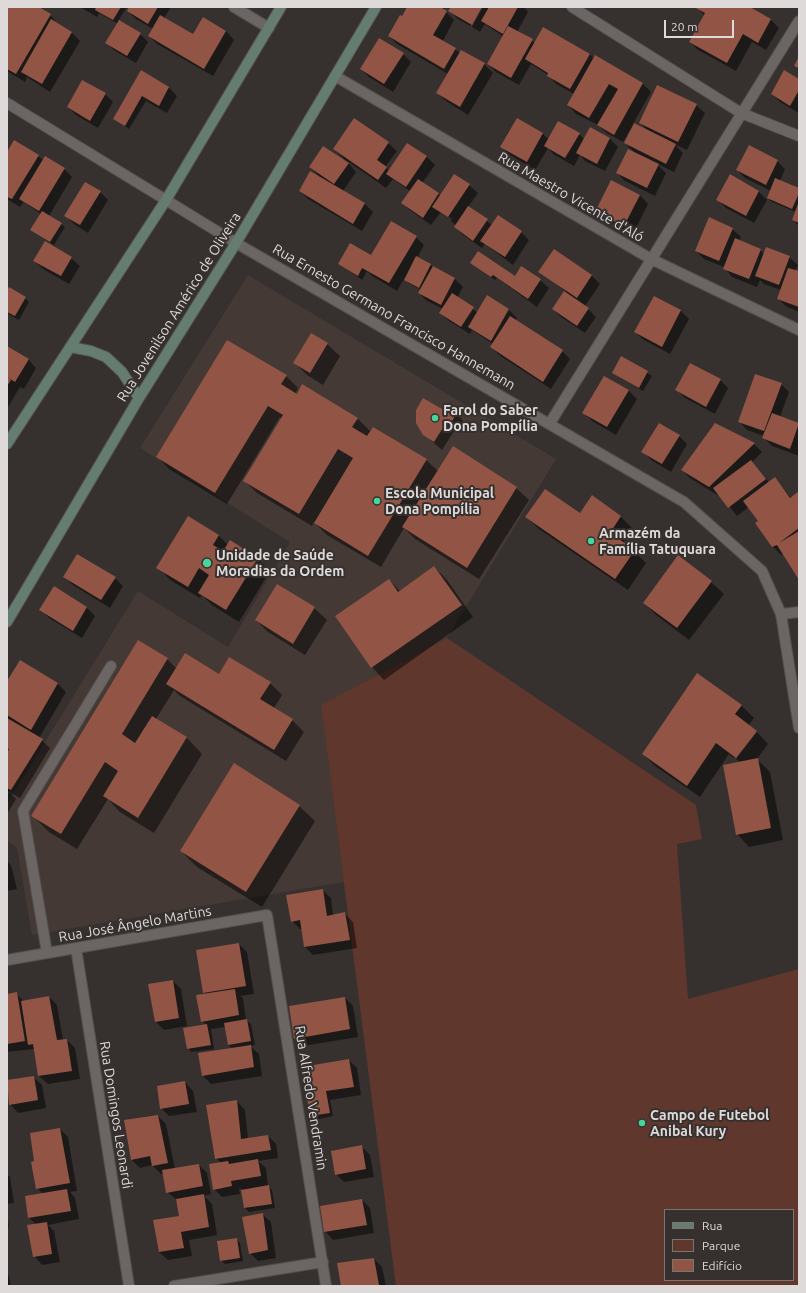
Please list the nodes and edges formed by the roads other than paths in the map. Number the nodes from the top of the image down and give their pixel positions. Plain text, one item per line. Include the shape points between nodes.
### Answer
1 (234, 7) edge
2 (281, 7) edge
3 (376, 7) edge
4 (572, 7) edge
5 (799, 21) edge
6 (269, 28) junction
7 (335, 76) junction
8 (7, 103) edge
9 (742, 114) junction
10 (799, 136) edge
11 (166, 200) junction
12 (236, 243) junction
13 (651, 259) junction
14 (799, 330) edge
15 (70, 347) junction
16 (139, 398) junction
17 (550, 423) junction
18 (7, 444) edge
19 (799, 612) edge
20 (781, 614) junction
21 (7, 622) edge
22 (111, 666) dead end
23 (799, 728) edge
24 (267, 915) joint
25 (76, 948) junction
26 (48, 953) junction
27 (7, 960) edge
28 (323, 1262) junction
29 (129, 1286) edge
30 (174, 1286) edge
31 (326, 1286) edge

1 - 6 street
2 - 6 main road
3 - 7 main road, Rua Jovenilson Américo de Oliveira
4 - 9 street
5 - 9 street
6 - 11 main road
7 - 12 main road, Rua Jovenilson Américo de Oliveira
7 - 13 street, Rua Maestro Vicente d'Aló
8 - 11 street, Rua Ernesto Germano Francisco Hannemann
9 - 10 street
9 - 13 street
11 - 12 street, Rua Ernesto Germano Francisco Hannemann
11 - 15 main road
12 - 16 main road, Rua Jovenilson Américo de Oliveira
12 - 17 street, Rua Ernesto Germano Francisco Hannemann
13 - 14 street, Rua Maestro Vicente d'Aló
13 - 17 street
15 - 16 main road via 106,357 122,372
15 - 18 main road
16 - 21 main road, Rua Jovenilson Américo de Oliveira
17 - 20 street, Rua Ernesto Germano Francisco Hannemann via 684,502 762,571
19 - 20 street
20 - 23 street, Rua Ernesto Germano Francisco Hannemann
22 - 26 street via 22,811
24 - 25 street, Rua José Ângelo Martins
24 - 28 street, Rua Alfredo Vendramin
25 - 26 street, Rua José Ângelo Martins
25 - 29 street, Rua Domingos Leonardi
26 - 27 street, Rua José Ângelo Martins
28 - 30 street
28 - 31 street, Rua Alfredo Vendramin

